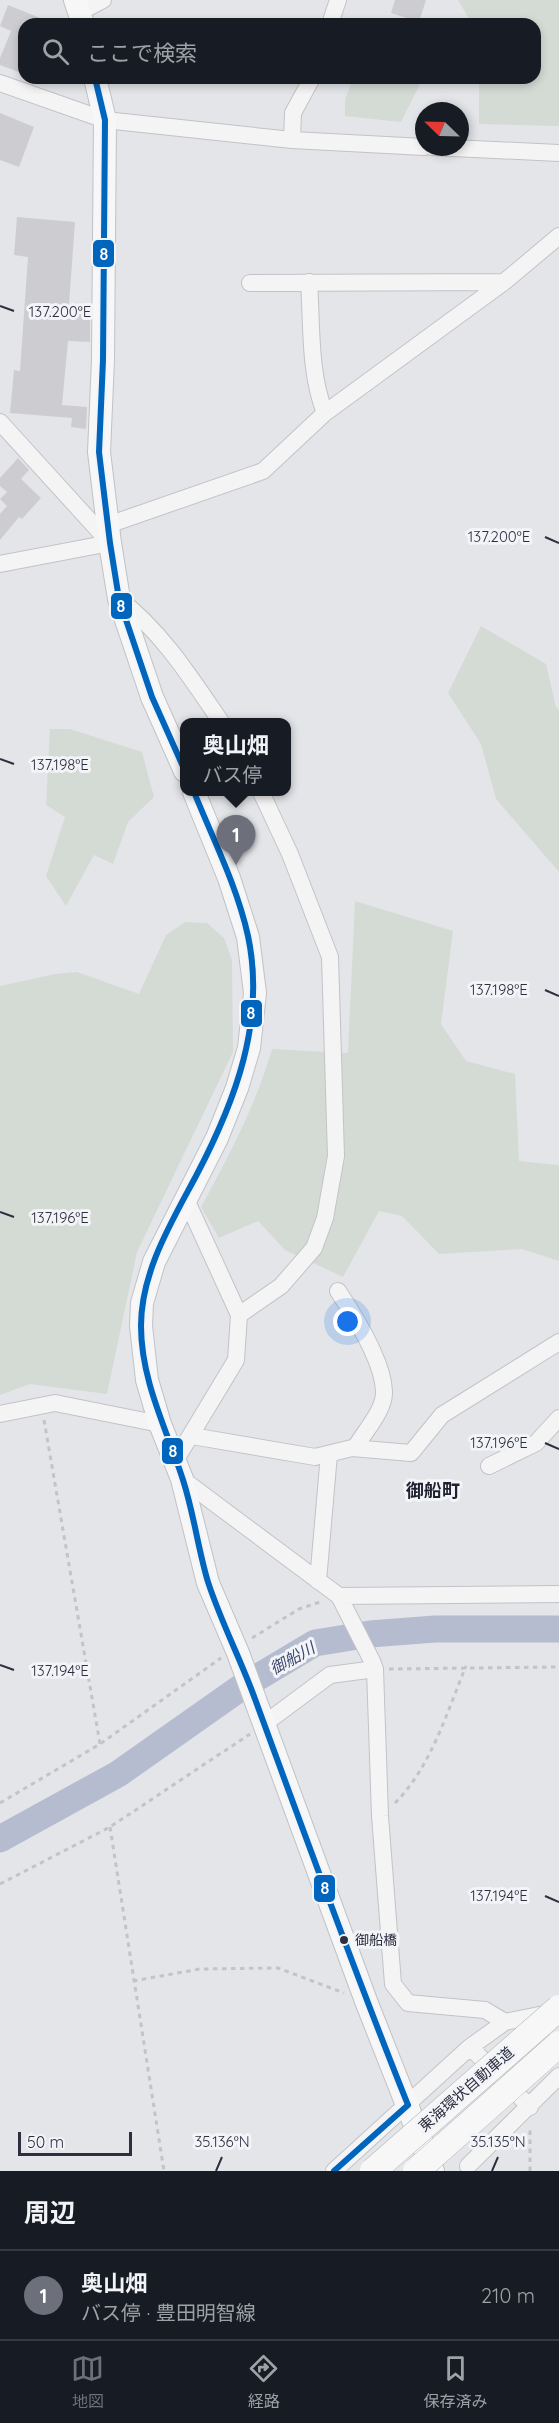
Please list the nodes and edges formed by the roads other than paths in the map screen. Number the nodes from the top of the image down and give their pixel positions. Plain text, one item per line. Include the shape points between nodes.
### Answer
1 (103, 0) edge
2 (338, 0) edge
3 (79, 12) edge
4 (332, 18) edge
5 (0, 83) edge
6 (96, 84) edge
7 (309, 84) edge
8 (105, 120) junction
9 (292, 140) junction
10 (415, 147) edge
11 (469, 149) edge
12 (559, 153) edge
13 (559, 236) edge
14 (309, 282) junction
15 (504, 282) junction
16 (250, 283) dead end
17 (325, 413) junction
18 (0, 422) edge
19 (109, 534) junction
20 (0, 564) edge
21 (119, 599) junction
22 (218, 718) edge
23 (180, 760) edge
24 (196, 796) edge
25 (263, 796) edge
26 (185, 1197) junction
27 (338, 1291) dead end
28 (239, 1315) junction
29 (559, 1342) edge
30 (0, 1414) edge
31 (559, 1418) edge
32 (160, 1424) junction
33 (192, 1436) junction
34 (355, 1448) junction
35 (329, 1454) junction
36 (489, 1466) dead end
37 (178, 1470) junction
38 (318, 1581) junction
39 (559, 1594) edge
40 (339, 1596) junction
41 (373, 1665) junction
42 (264, 1724) junction
43 (559, 2009) edge
44 (505, 2022) junction
45 (559, 2044) edge
46 (470, 2047) junction
47 (559, 2076) edge
48 (408, 2105) junction
49 (530, 2107) junction
50 (468, 2166) dead end
51 (337, 2170) edge
52 (373, 2171) edge
53 (416, 2171) edge
54 (433, 2171) edge

1 - 3 street
2 - 4 street
5 - 8 street
6 - 8 main road
7 - 9 street via 293,112
8 - 9 street
8 - 19 main road via 104,348 99,452
9 - 10 street
11 - 12 street
13 - 15 street
14 - 15 street
14 - 16 street
14 - 17 street via 314,366
15 - 17 street
17 - 19 street via 263,471
18 - 19 street
19 - 20 street
19 - 21 main road
21 - 22 street via 174,653
21 - 23 main road via 152,697
24 - 26 main road via 248,937 255,993 249,1048 237,1088 217,1138
25 - 28 street via 330,957 336,1156 325,1218 314,1248 281,1286
26 - 28 street
26 - 32 main road via 154,1262 142,1303 144,1364
27 - 34 street via 362,1327 384,1391 380,1407
28 - 33 street via 236,1360
29 - 34 street via 442,1415 411,1453
30 - 32 street via 56,1403
31 - 36 street via 536,1443
32 - 37 main road
33 - 35 street via 315,1457
33 - 37 street
34 - 35 street
35 - 38 street
37 - 38 street
37 - 42 main road via 208,1583
38 - 40 street
39 - 40 street
40 - 41 street
41 - 42 street via 330,1675
41 - 44 street via 393,1984 408,2003 485,2010
42 - 48 main road
43 - 44 street
43 - 52 highway, 東海環状自動車道, bridge
44 - 46 street
45 - 53 highway, 東海環状自動車道, bridge
46 - 48 street
46 - 49 street
47 - 49 street
48 - 51 street
48 - 54 main road
49 - 50 street

